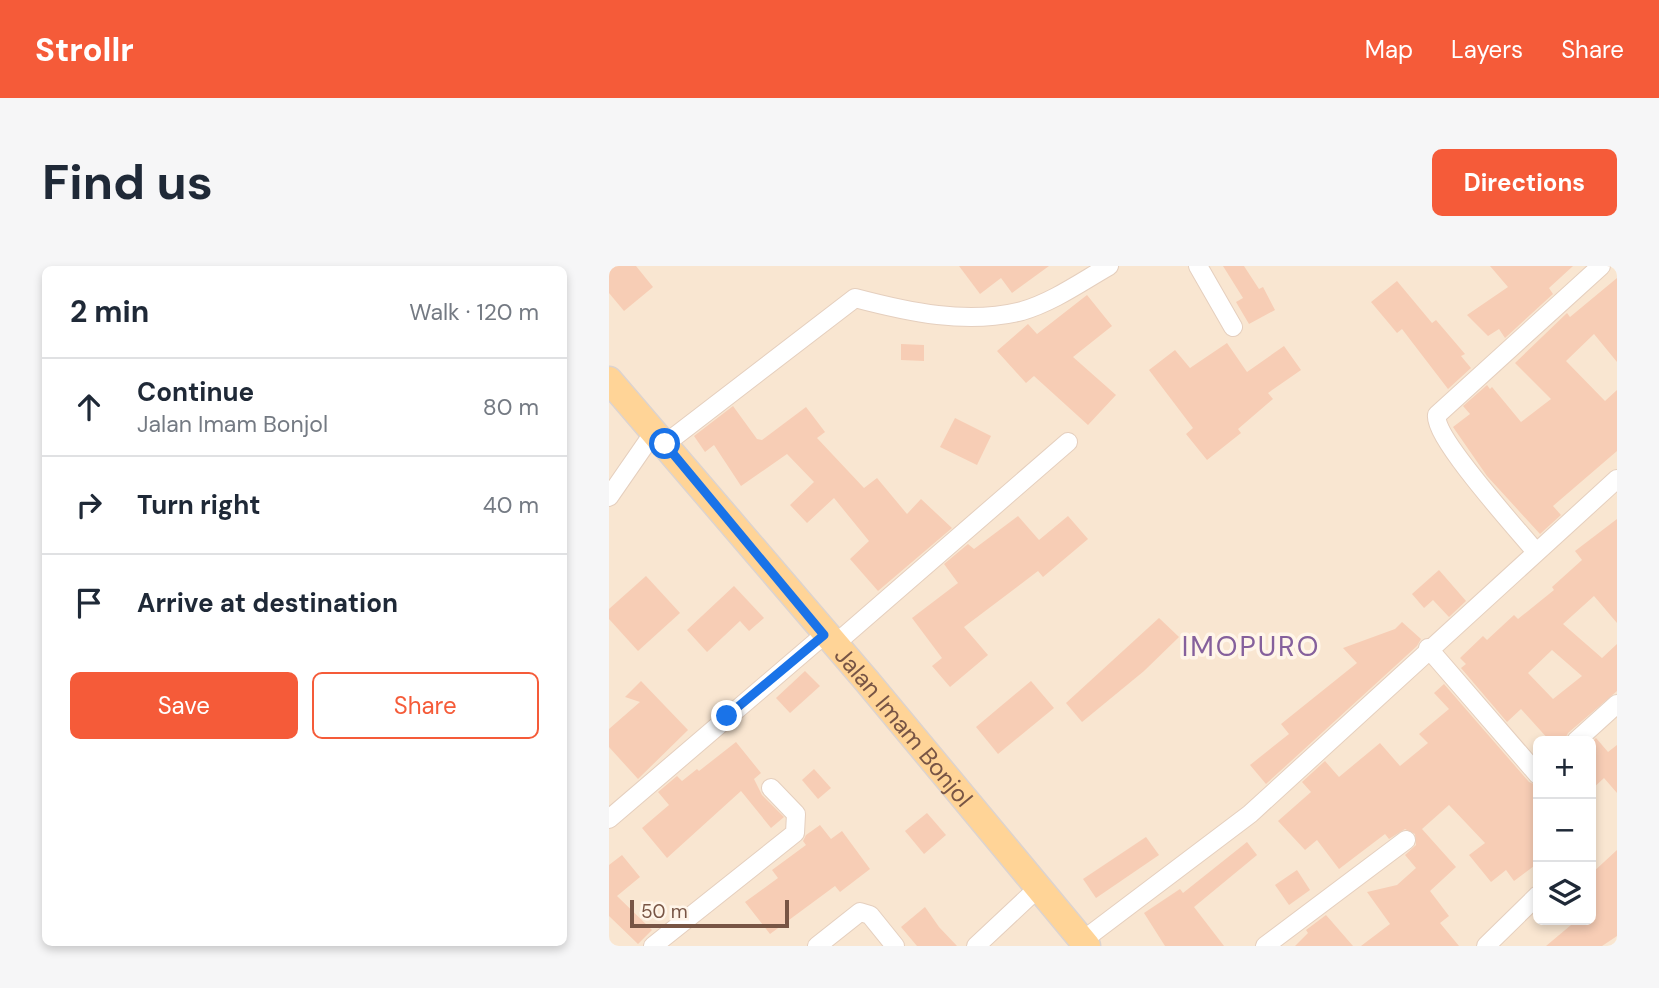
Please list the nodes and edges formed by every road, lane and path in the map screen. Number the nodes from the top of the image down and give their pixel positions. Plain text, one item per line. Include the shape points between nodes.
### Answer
1 (1108, 266) edge
2 (1198, 266) edge
3 (1601, 266) edge
4 (1233, 327) dead end
5 (609, 380) edge
6 (659, 438) junction
7 (1068, 442) dead end
8 (1617, 479) edge
9 (609, 497) edge
10 (1536, 552) junction
11 (829, 640) junction
12 (1428, 648) junction
13 (1617, 704) edge
14 (1582, 736) edge
15 (1533, 769) edge
16 (771, 788) dead end
17 (609, 819) edge
18 (1406, 840) dead end
19 (1038, 888) junction
20 (1533, 900) edge
21 (1084, 943) edge
22 (653, 946) edge
23 (817, 946) edge
24 (895, 946) edge
25 (975, 946) edge
26 (1265, 946) edge
27 (1486, 946) edge

1 - 6 street via 1050,300 999,314 938,316 855,298
2 - 4 street
3 - 10 street via 1437,415 1437,425 1459,459
5 - 6 main road, Jalan Imam Bonjol
6 - 9 street
6 - 11 main road, Jalan Imam Bonjol
7 - 11 street
8 - 10 street
10 - 12 street
11 - 17 street
11 - 19 main road, Jalan Imam Bonjol
12 - 15 street
12 - 21 street via 1250,814
13 - 14 street
16 - 22 street via 796,814 795,833
18 - 26 street
19 - 21 main road, Jalan Imam Bonjol
19 - 25 street
20 - 27 street
23 - 24 street via 860,912 870,915

